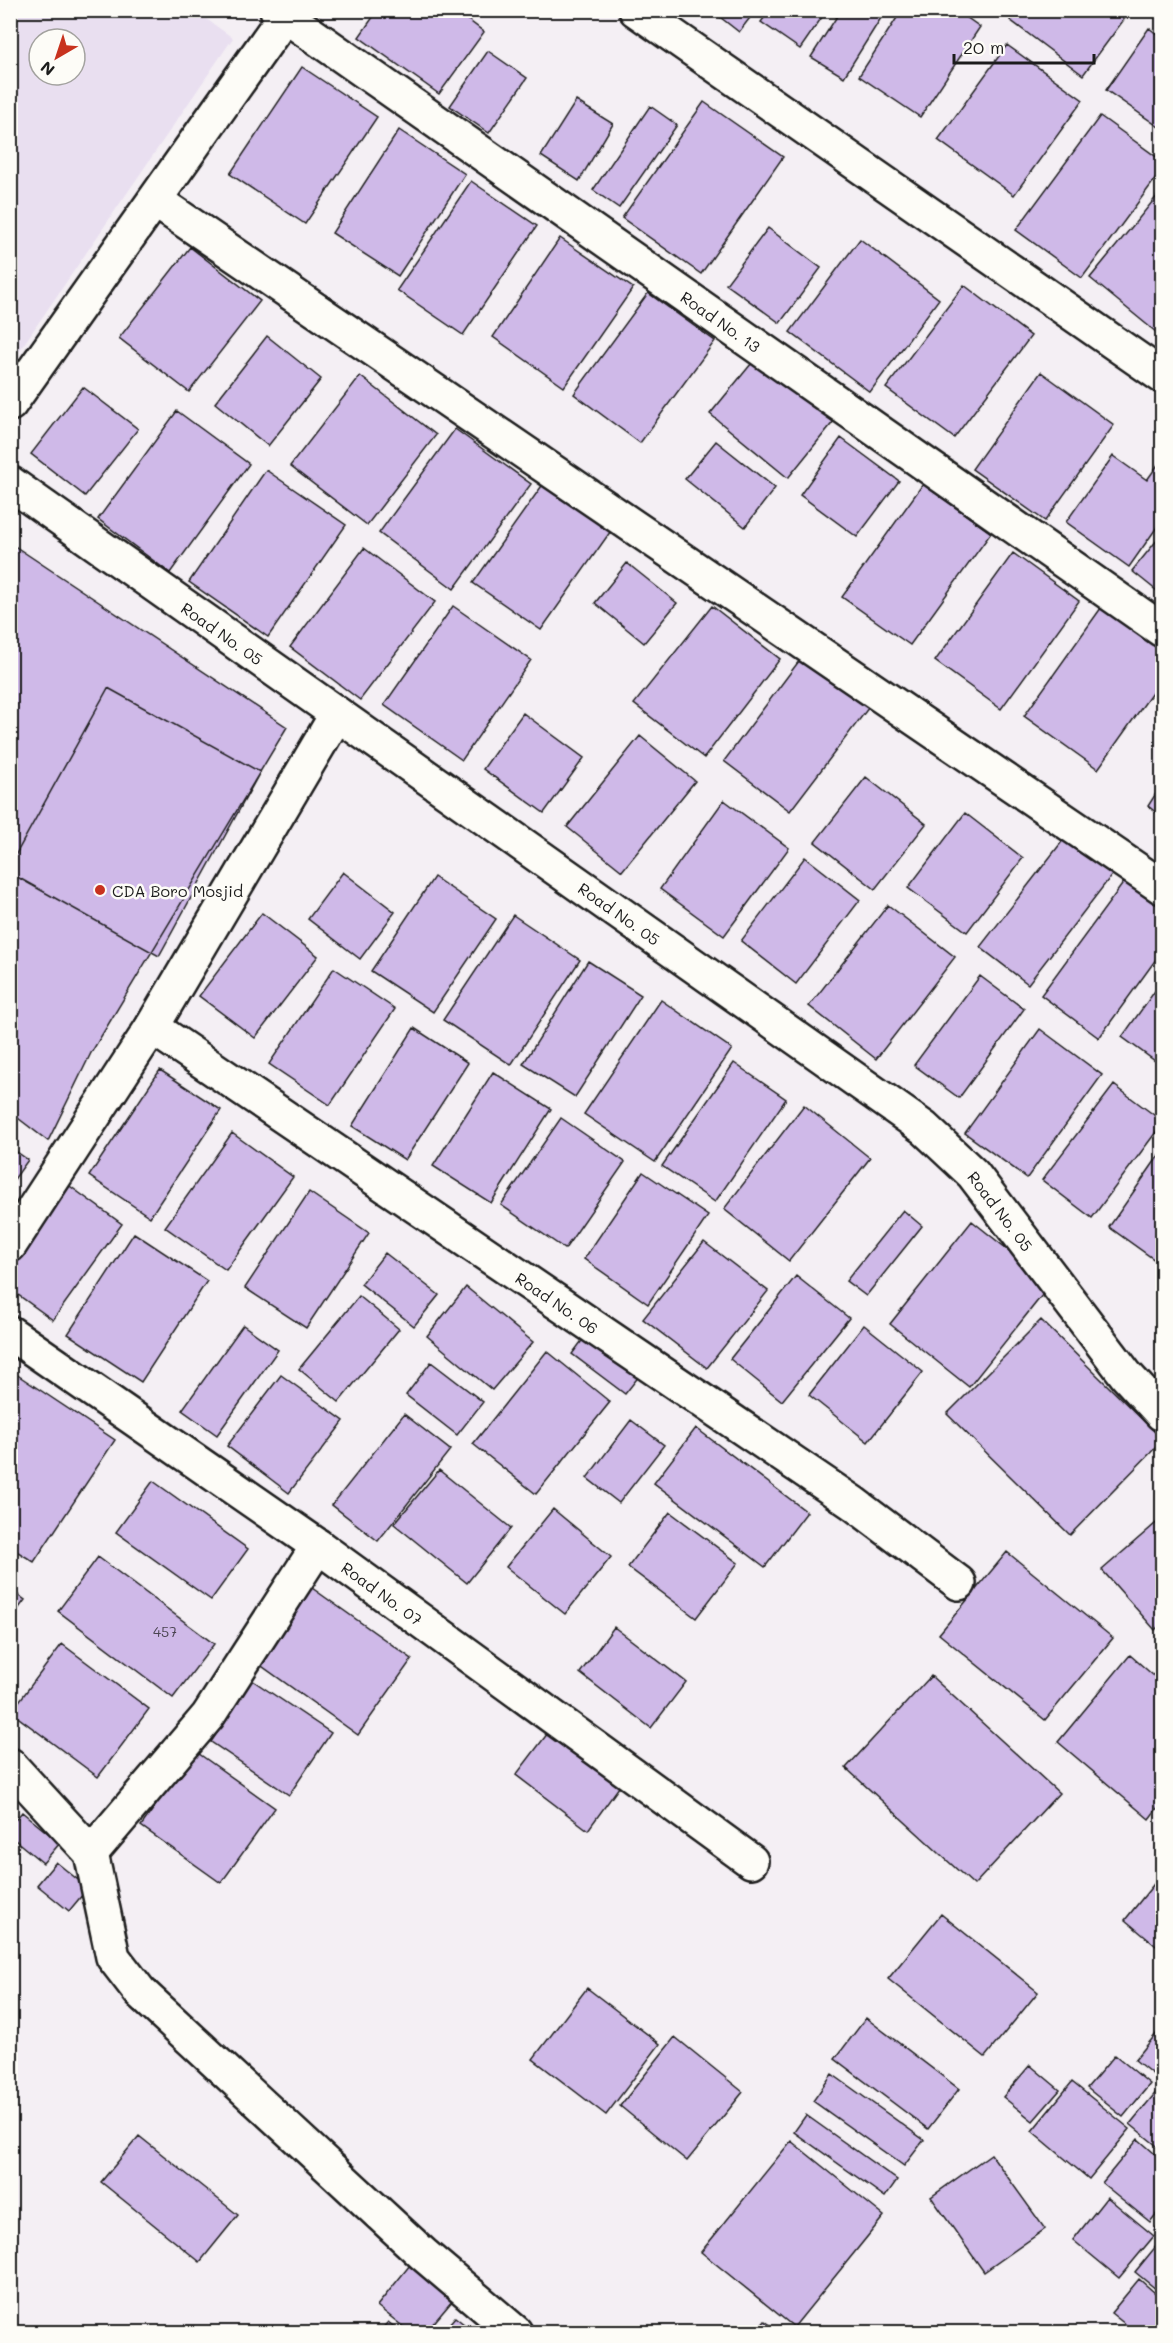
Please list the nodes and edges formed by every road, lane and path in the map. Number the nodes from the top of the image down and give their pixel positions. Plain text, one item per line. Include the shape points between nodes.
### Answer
1 (636, 10) edge
2 (284, 12) edge
3 (156, 201) junction
4 (1162, 376) edge
5 (10, 404) edge
6 (10, 483) edge
7 (1162, 630) edge
8 (337, 714) junction
9 (1162, 887) edge
10 (152, 1027) junction
11 (10, 1245) edge
12 (10, 1333) edge
13 (1162, 1414) edge
14 (318, 1546) junction
15 (959, 1583) dead end
16 (10, 1765) edge
17 (92, 1853) junction
18 (751, 1861) dead end
19 (515, 2332) edge

1 - 4 street
2 - 3 street
2 - 7 street, Road No. 13
3 - 5 street
3 - 9 street
6 - 8 street, Road No. 05
8 - 10 street
8 - 13 street, Road No. 05 via 924,1128 973,1174 1126,1375
10 - 11 street
10 - 15 street, Road No. 06 via 853,1503
12 - 14 street, Road No. 07
14 - 17 street via 207,1716
14 - 18 street, Road No. 07
16 - 17 street
17 - 19 street via 113,1957 140,1992 423,2254

